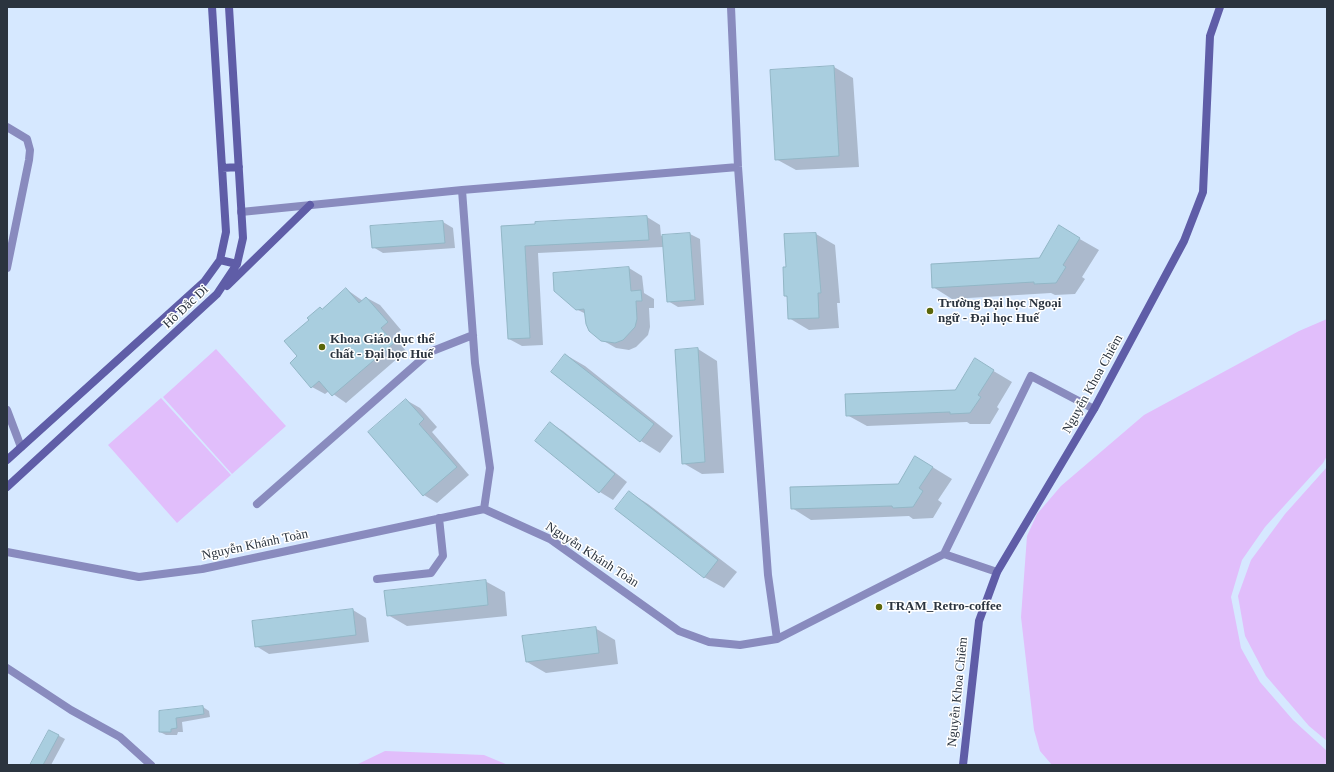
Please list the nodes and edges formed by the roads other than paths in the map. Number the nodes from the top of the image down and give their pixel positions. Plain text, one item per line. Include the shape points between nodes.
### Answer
1 (212, 7) edge
2 (229, 7) edge
3 (731, 7) edge
4 (1220, 7) edge
5 (7, 127) edge
6 (239, 167) junction
7 (738, 167) junction
8 (222, 168) junction
9 (462, 190) junction
10 (310, 205) junction
11 (241, 212) junction
12 (220, 260) junction
13 (237, 264) junction
14 (7, 268) edge
15 (218, 294) junction
16 (472, 335) junction
17 (1094, 409) junction
18 (7, 410) edge
19 (21, 448) junction
20 (7, 460) edge
21 (7, 487) edge
22 (257, 504) dead end
23 (484, 509) junction
24 (440, 518) junction
25 (7, 552) edge
26 (944, 554) junction
27 (997, 572) junction
28 (377, 579) dead end
29 (777, 639) junction
30 (7, 668) edge
31 (151, 765) edge
32 (963, 765) edge

1 - 8 street, Hồ Đắc Di
2 - 6 street, Hồ Đắc Di
3 - 7 street
4 - 17 street, Nguyễn Khoa Chiêm via 1210,36 1203,192 1184,241
5 - 14 street via 27,139 30,150
6 - 8 street
6 - 11 street, Hồ Đắc Di
7 - 9 street
7 - 29 street via 768,575
8 - 12 street, Hồ Đắc Di via 226,232
9 - 10 street
9 - 16 street
10 - 11 street
10 - 15 street
11 - 13 street, Hồ Đắc Di via 243,238
12 - 13 street
12 - 19 street, Hồ Đắc Di via 204,282
13 - 15 street, Hồ Đắc Di
15 - 21 street, Hồ Đắc Di
16 - 22 street via 430,352
16 - 23 street via 490,468
17 - 26 street via 1031,376
17 - 27 street, Nguyễn Khoa Chiêm
18 - 19 street
19 - 20 street, Hồ Đắc Di
23 - 24 street, Nguyễn Khánh Toàn
23 - 29 street, Nguyễn Khánh Toàn via 550,539 679,631 709,642 740,645
24 - 25 street, Nguyễn Khánh Toàn via 202,569 139,577
24 - 28 street via 443,556 431,572
26 - 27 street
26 - 29 street, Nguyễn Khánh Toàn
27 - 32 street, Nguyễn Khoa Chiêm via 979,621
30 - 31 street via 71,710 120,737

